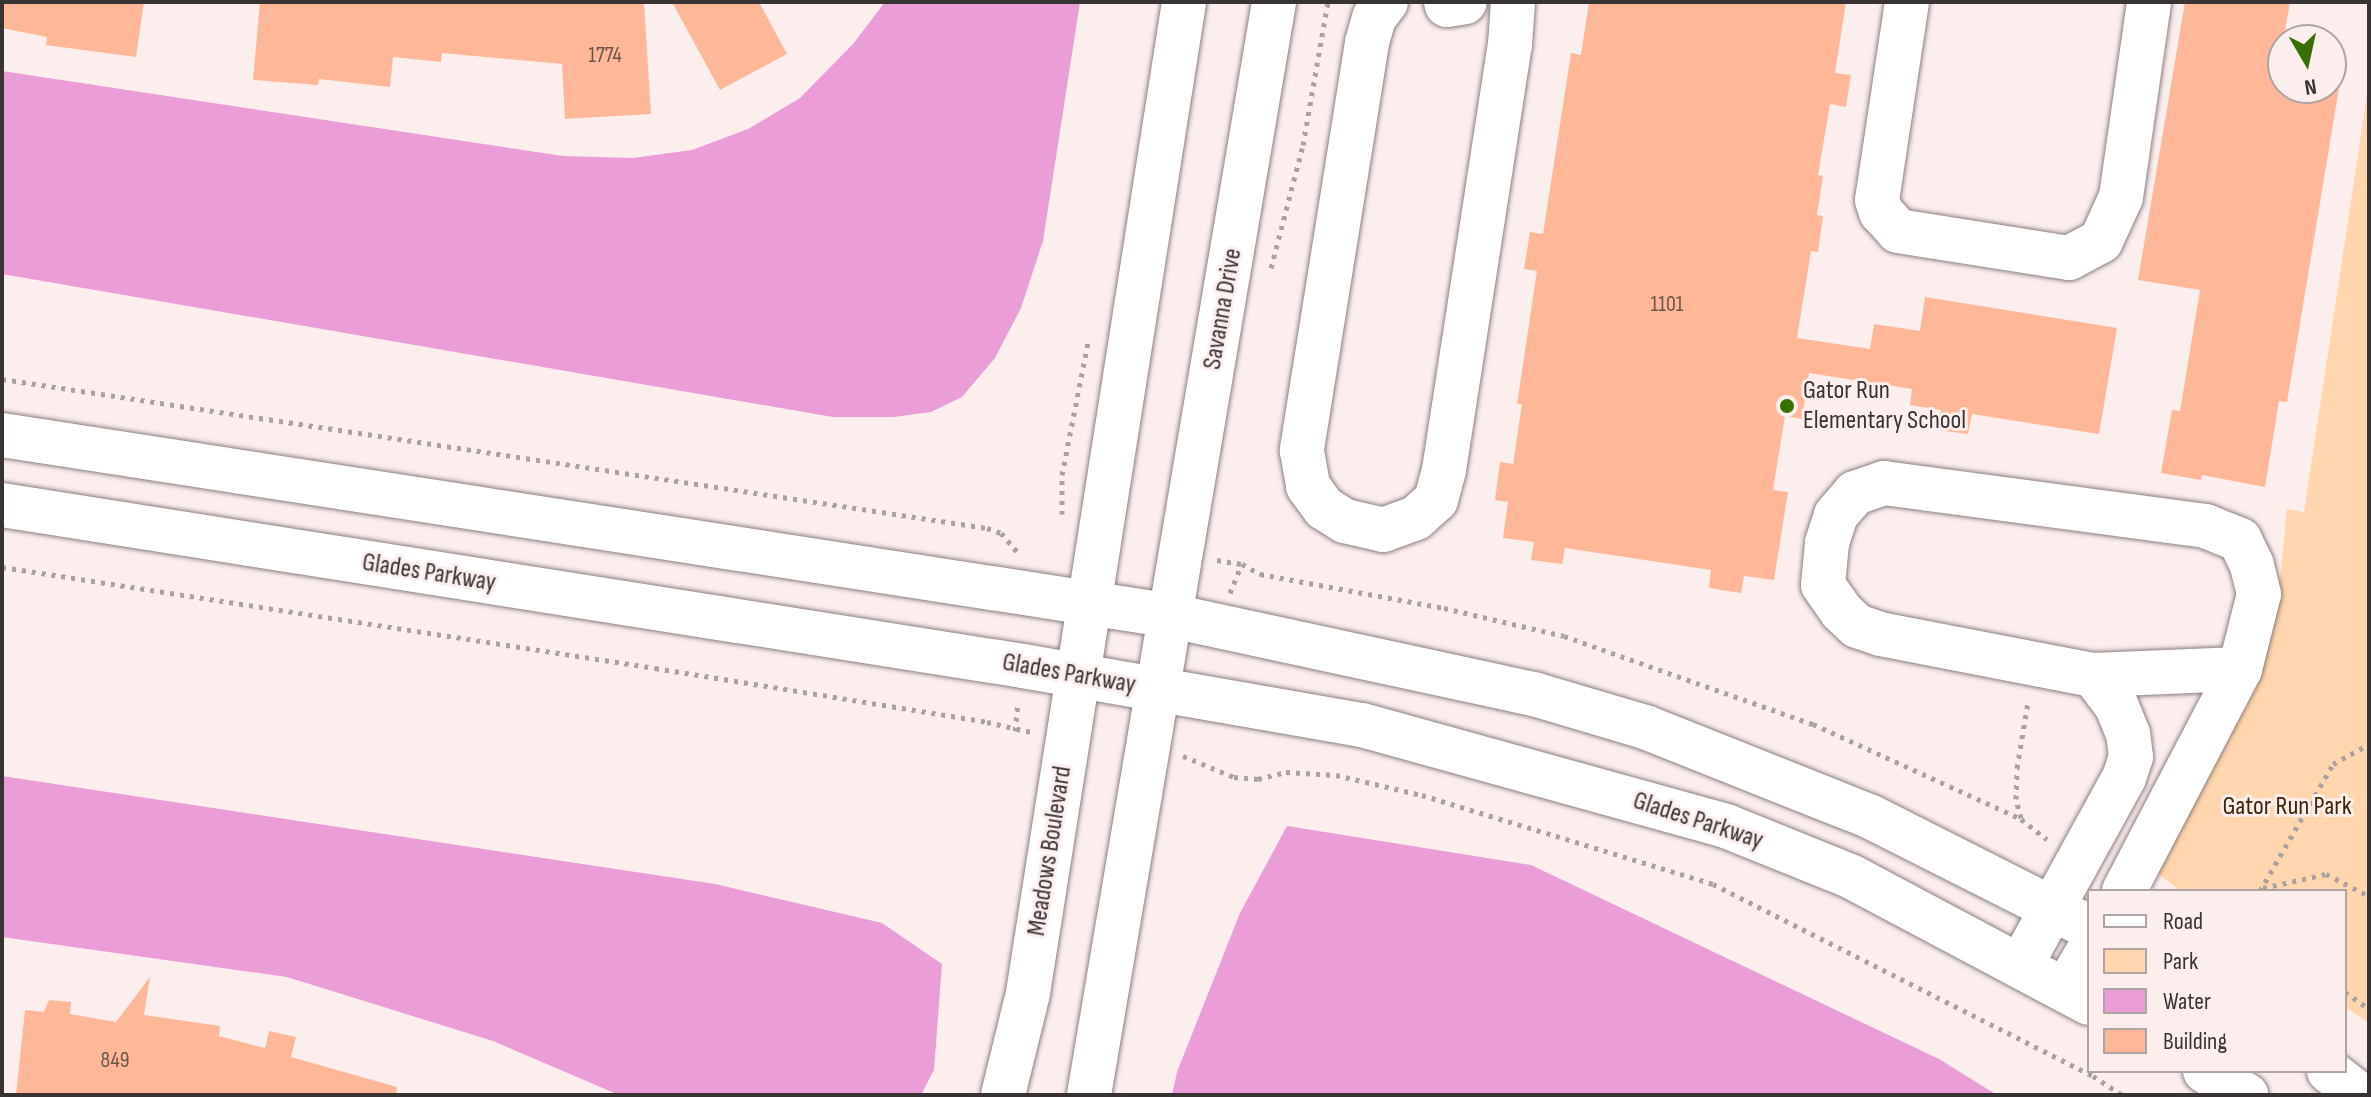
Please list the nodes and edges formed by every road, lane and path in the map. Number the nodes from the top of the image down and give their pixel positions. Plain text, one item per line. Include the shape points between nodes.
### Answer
1 (1184, 2) edge
2 (1274, 2) edge
3 (1328, 2) edge
4 (1386, 2) edge
5 (1513, 2) edge
6 (1907, 2) edge
7 (2147, 4) edge
8 (1270, 272) dead end
9 (2, 379) edge
10 (2, 435) edge
11 (2, 505) edge
12 (1220, 549) dead end
13 (1217, 560) dead end
14 (1242, 564) dead end
15 (1027, 565) dead end
16 (2, 567) edge
17 (1089, 606) junction
18 (1172, 616) junction
19 (2240, 669) junction
20 (1078, 675) junction
21 (2093, 675) junction
22 (1160, 689) junction
23 (2030, 693) dead end
24 (1015, 731) dead end
25 (2369, 744) edge
26 (1179, 754) dead end
27 (2021, 819) junction
28 (2049, 828) dead end
29 (2036, 830) junction
30 (2081, 860) junction
31 (2125, 889) edge
32 (2262, 889) edge
33 (2265, 889) edge
34 (2367, 893) edge
35 (2071, 918) edge
36 (2087, 958) edge
37 (2021, 965) junction
38 (2347, 993) edge
39 (2078, 996) edge
40 (2369, 1009) edge
41 (2087, 1073) edge
42 (2087, 1073) edge
43 (2208, 1073) edge
44 (2332, 1073) edge
45 (1003, 1095) edge
46 (1089, 1095) edge
47 (2122, 1095) edge
48 (2246, 1095) edge
49 (2360, 1095) edge

1 - 17 main road
2 - 18 main road, Savanna Drive
3 - 8 path via 1303,145
4 - 5 main road via 1374,18 1367,43 1302,451 1308,486 1324,508 1345,521 1383,530 1416,518 1436,500 1444,470
6 - 7 main road via 1877,200 1881,212 1898,231 2069,258 2101,241 2121,197
9 - 15 path via 987,528 1001,533
10 - 17 main road
11 - 20 main road, Glades Parkway
12 - 13 path
14 - 27 path via 1260,574 1564,636 1813,724
16 - 24 path via 701,675
17 - 18 main road
17 - 20 main road, Meadows Boulevard
18 - 22 main road
18 - 35 main road via 1537,695 1645,727 1869,816
19 - 21 main road
19 - 21 main road via 2259,594 2240,540 2206,526 1884,483 1855,493 1836,515 1823,585 1857,626
19 - 31 main road
20 - 22 main road, Glades Parkway
20 - 45 main road, Meadows Boulevard via 1028,993
21 - 30 main road via 2116,705 2131,757
22 - 37 main road, Glades Parkway via 1362,725 1726,826 1852,877
22 - 46 main road
23 - 27 path via 2017,768
25 - 32 path via 2333,764
26 - 42 path via 1234,777 1311,773 1394,788 1713,884
27 - 29 path
28 - 29 path
29 - 30 path
30 - 35 main road
33 - 34 path via 2326,874
35 - 37 main road
36 - 39 main road
37 - 39 main road, Glades Parkway
38 - 40 path
41 - 47 path
43 - 48 main road
44 - 49 main road

